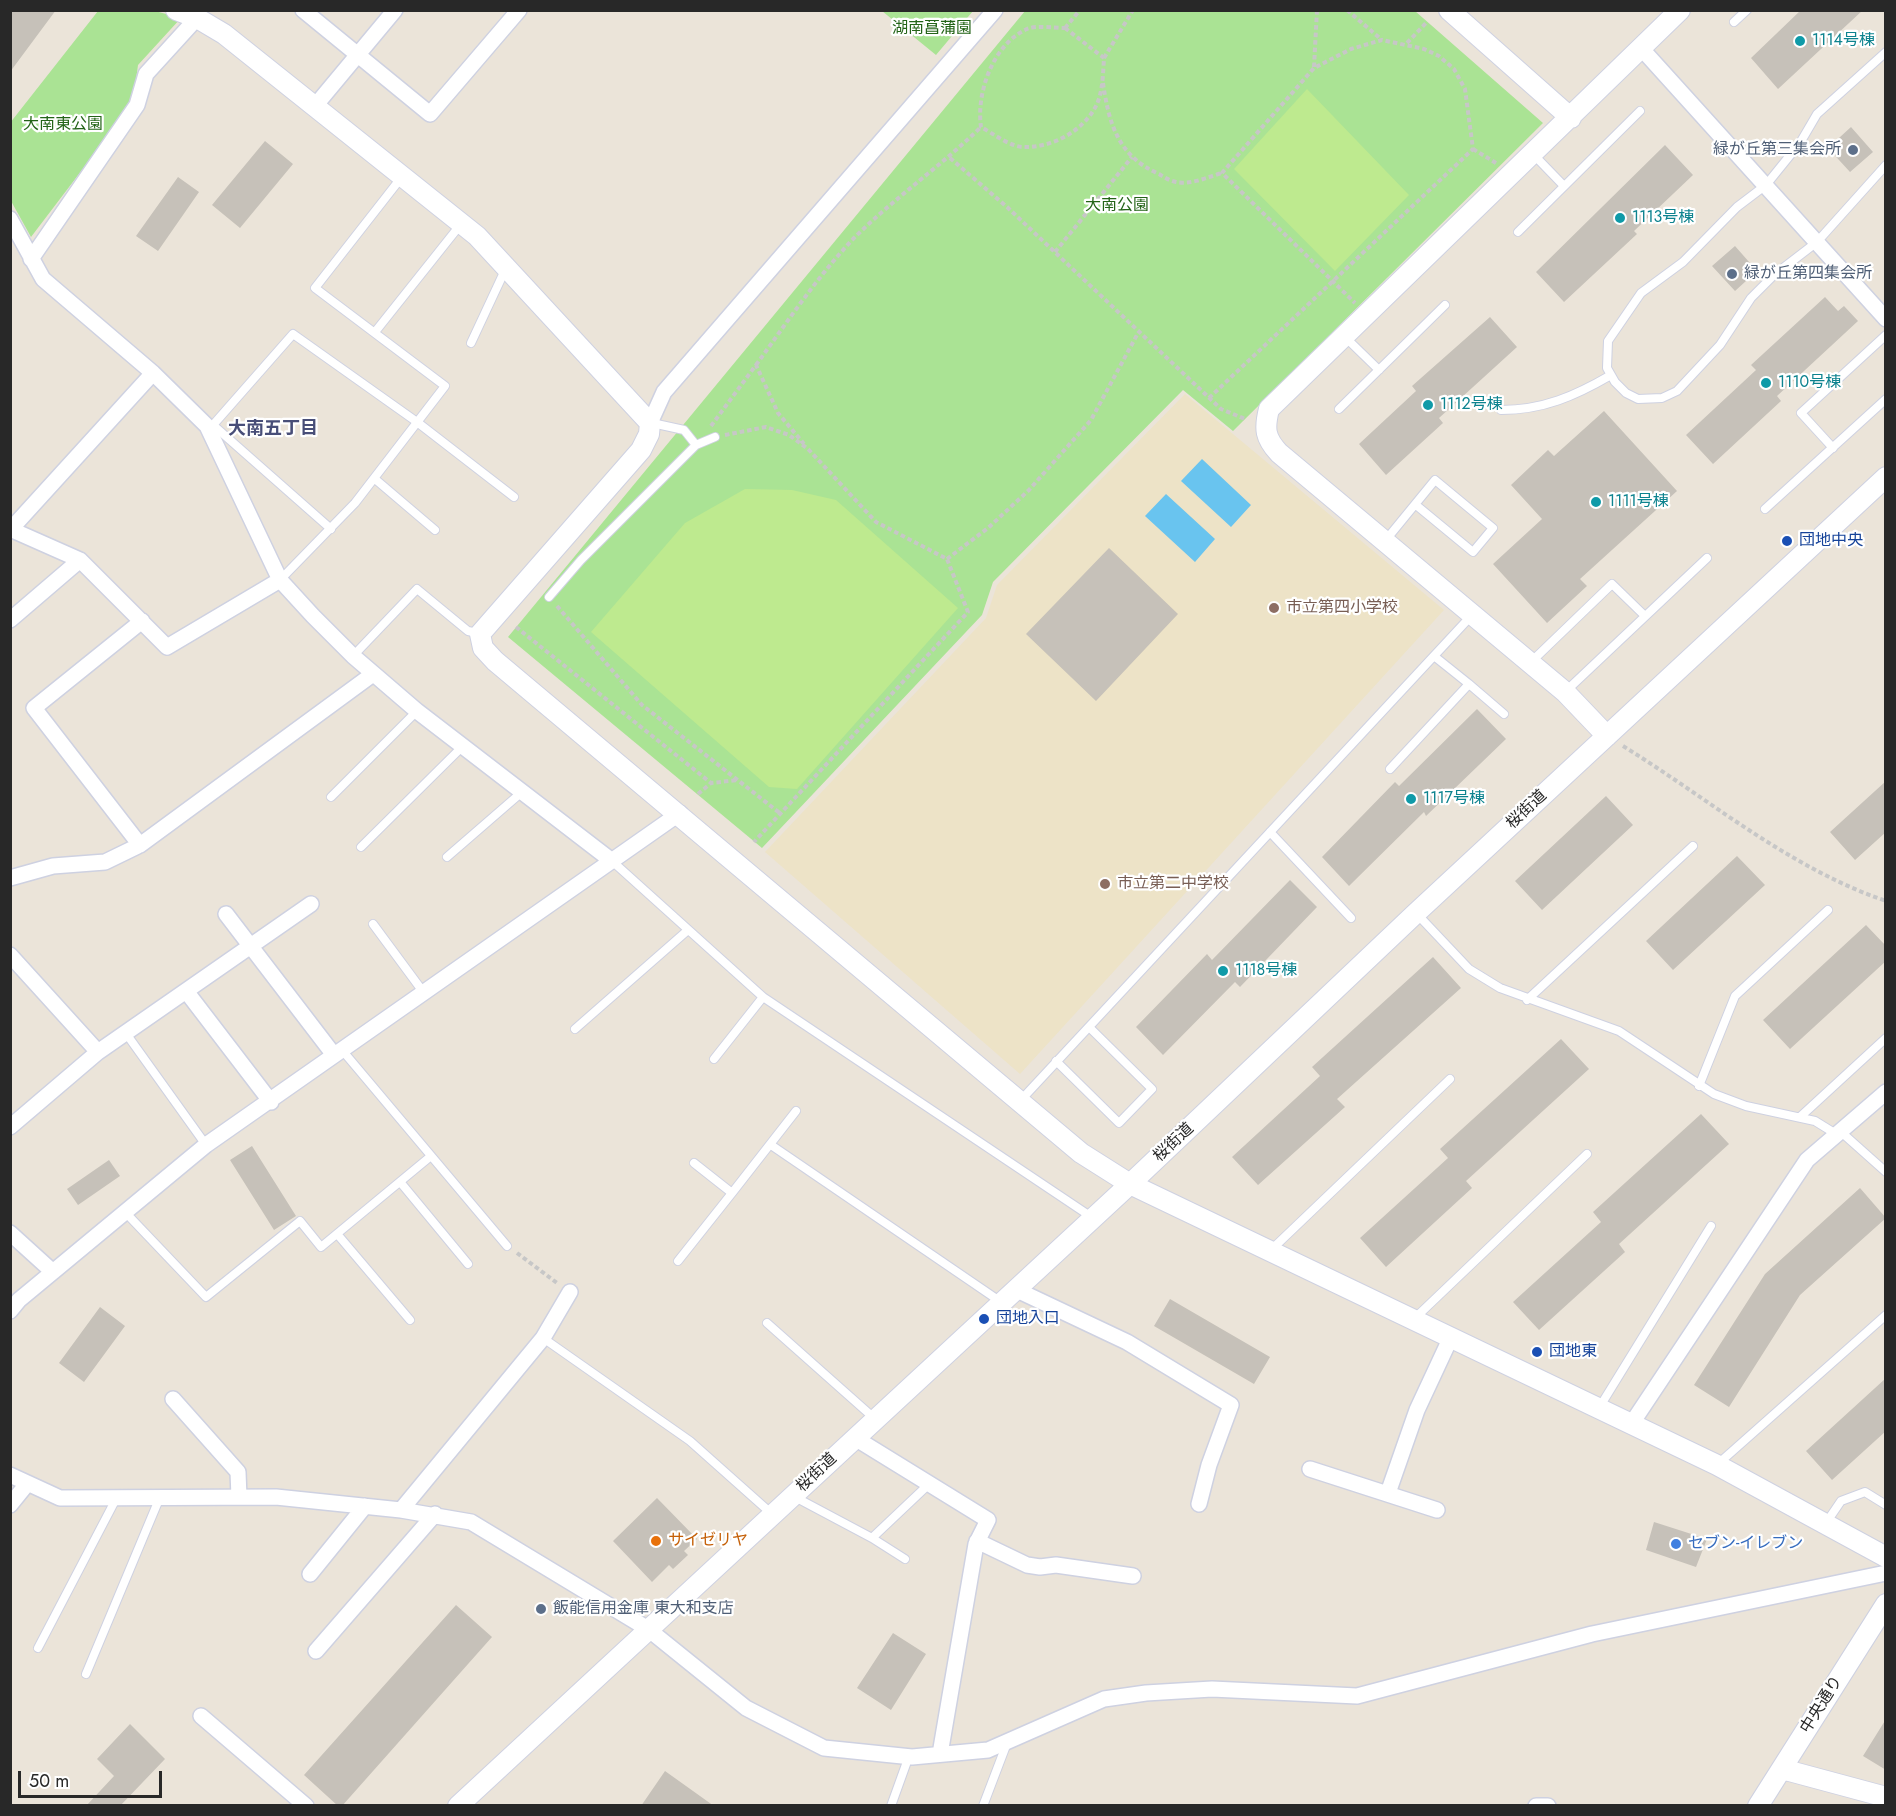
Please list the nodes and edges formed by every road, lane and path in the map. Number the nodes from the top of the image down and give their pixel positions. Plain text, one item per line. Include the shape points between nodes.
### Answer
1 (176, 10) edge
2 (303, 10) edge
3 (395, 10) edge
4 (519, 10) edge
5 (995, 10) edge
6 (1080, 10) edge
7 (1132, 10) edge
8 (1317, 10) edge
9 (1347, 10) edge
10 (1680, 10) edge
11 (1747, 10) edge
12 (1456, 12) edge
13 (197, 18) junction
14 (1428, 22) dead end
15 (1734, 22) dead end
16 (1065, 28) junction
17 (1382, 40) junction
18 (1407, 44) junction
19 (1641, 48) junction
20 (1886, 52) edge
21 (358, 54) junction
22 (1104, 58) junction
23 (1314, 68) junction
24 (1103, 80) junction
25 (315, 106) junction
26 (1640, 111) dead end
27 (1571, 118) junction
28 (981, 127) junction
29 (1473, 149) junction
30 (1533, 154) junction
31 (1132, 157) junction
32 (950, 158) junction
33 (1886, 165) edge
34 (1502, 166) dead end
35 (1222, 173) junction
36 (402, 177) junction
37 (1767, 185) junction
38 (1564, 186) junction
39 (10, 219) edge
40 (462, 223) junction
41 (1518, 232) dead end
42 (1817, 242) junction
43 (1054, 252) junction
44 (30, 259) junction
45 (507, 267) junction
46 (1332, 280) junction
47 (1445, 305) dead end
48 (1358, 307) dead end
49 (1886, 319) edge
50 (375, 332) junction
51 (1139, 333) junction
52 (1886, 335) edge
53 (1344, 336) junction
54 (471, 343) dead end
55 (756, 365) junction
56 (1379, 370) junction
57 (153, 373) junction
58 (1611, 375) junction
59 (1209, 398) junction
60 (1886, 399) edge
61 (1339, 410) dead end
62 (1501, 410) dead end
63 (1245, 419) dead end
64 (417, 422) junction
65 (650, 423) junction
66 (210, 426) junction
67 (715, 437) joint
68 (696, 446) junction
69 (1833, 448) junction
70 (808, 449) junction
71 (1886, 477) edge
72 (375, 479) junction
73 (514, 497) dead end
74 (1416, 505) junction
75 (1766, 509) dead end
76 (11, 529) edge
77 (331, 529) junction
78 (435, 530) dead end
79 (1385, 541) junction
80 (947, 558) junction
81 (1707, 558) dead end
82 (80, 560) junction
83 (280, 580) junction
84 (549, 597) joint
85 (1473, 614) junction
86 (1645, 616) junction
87 (10, 620) edge
88 (142, 621) junction
89 (516, 627) dead end
90 (480, 634) junction
91 (353, 656) junction
92 (1434, 656) junction
93 (1530, 663) junction
94 (373, 674) junction
95 (1468, 684) junction
96 (1565, 692) junction
97 (417, 711) junction
98 (1504, 714) dead end
99 (1607, 736) junction
100 (463, 746) junction
101 (1390, 769) dead end
102 (738, 780) junction
103 (711, 783) junction
104 (522, 792) junction
105 (698, 795) dead end
106 (331, 797) dead end
107 (680, 813) junction
108 (781, 814) junction
109 (1270, 832) junction
110 (754, 842) dead end
111 (140, 845) junction
112 (1693, 846) dead end
113 (361, 848) dead end
114 (447, 857) dead end
115 (612, 861) junction
116 (10, 878) edge
117 (1886, 901) edge
118 (311, 904) dead end
119 (1828, 910) dead end
120 (1416, 913) junction
121 (226, 914) dead end
122 (1351, 918) dead end
123 (373, 924) dead end
124 (688, 930) junction
125 (251, 948) junction
126 (10, 956) edge
127 (186, 991) junction
128 (424, 993) junction
129 (763, 997) junction
130 (1527, 1000) junction
131 (1089, 1027) junction
132 (575, 1029) dead end
133 (125, 1032) junction
134 (1886, 1038) edge
135 (98, 1052) junction
136 (338, 1053) junction
137 (714, 1059) dead end
138 (1056, 1061) junction
139 (1450, 1079) dead end
140 (1699, 1086) junction
141 (1885, 1093) edge
142 (271, 1102) junction
143 (1018, 1102) junction
144 (796, 1111) dead end
145 (1800, 1117) junction
146 (10, 1127) edge
147 (1838, 1133) junction
148 (206, 1145) junction
149 (771, 1145) junction
150 (1587, 1154) dead end
151 (431, 1156) junction
152 (694, 1163) dead end
153 (1886, 1172) edge
154 (401, 1183) junction
155 (1130, 1184) junction
156 (732, 1193) junction
157 (125, 1212) junction
158 (1094, 1219) junction
159 (1711, 1226) dead end
160 (10, 1233) edge
161 (338, 1235) junction
162 (507, 1246) joint
163 (1270, 1251) junction
164 (678, 1261) dead end
165 (468, 1264) dead end
166 (52, 1272) junction
167 (1017, 1290) junction
168 (570, 1292) joint
169 (1002, 1303) junction
170 (10, 1311) edge
171 (1886, 1315) edge
172 (1414, 1319) junction
173 (410, 1320) dead end
174 (767, 1323) dead end
175 (1451, 1337) junction
176 (543, 1338) junction
177 (173, 1399) dead end
178 (1599, 1407) junction
179 (875, 1419) junction
180 (1632, 1423) junction
181 (855, 1438) junction
182 (1717, 1465) junction
183 (1310, 1468) dead end
184 (10, 1475) edge
185 (27, 1484) junction
186 (928, 1485) junction
187 (1388, 1493) junction
188 (793, 1495) junction
189 (117, 1497) junction
190 (160, 1497) junction
191 (239, 1497) junction
192 (1199, 1504) dead end
193 (1886, 1505) edge
194 (10, 1506) edge
195 (365, 1506) junction
196 (401, 1510) junction
197 (1437, 1510) dead end
198 (772, 1514) junction
199 (435, 1515) junction
200 (1825, 1525) junction
201 (872, 1538) junction
202 (977, 1541) junction
203 (1886, 1557) edge
204 (905, 1559) dead end
205 (1886, 1573) edge
206 (310, 1574) dead end
207 (1133, 1576) dead end
208 (1886, 1604) edge
209 (648, 1629) junction
210 (38, 1648) dead end
211 (316, 1652) dead end
212 (87, 1674) dead end
213 (201, 1716) dead end
214 (1007, 1742) junction
215 (940, 1754) junction
216 (909, 1756) junction
217 (1782, 1769) junction
218 (1886, 1797) edge
219 (306, 1806) edge
220 (458, 1806) edge
221 (891, 1806) edge
222 (983, 1806) edge
223 (1536, 1806) edge
224 (1548, 1806) edge
225 (1758, 1806) edge

1 - 13 street
2 - 21 street
3 - 21 street
4 - 21 street via 430,114
5 - 65 street via 664,392
6 - 16 path
7 - 22 path
8 - 23 path
9 - 17 path
10 - 19 street
11 - 15 lane
12 - 27 street
13 - 25 street via 224,34
13 - 44 street via 146,74 137,105
14 - 18 path
16 - 22 path
16 - 28 path via 1028,28 1010,42 994,61 984,86
17 - 18 path
17 - 23 path
18 - 29 path via 1439,56 1461,78 1470,109
19 - 27 street
19 - 37 street
20 - 37 lane via 1817,114
21 - 25 street
22 - 24 path
23 - 35 path
24 - 28 path via 1097,103 1085,121 1059,141 1022,147
24 - 31 path via 1108,116
25 - 36 street
26 - 38 lane
27 - 30 street
28 - 32 path
29 - 34 path
29 - 46 path
30 - 38 lane
30 - 53 street
31 - 35 path via 1176,182
31 - 43 path
32 - 43 path
32 - 55 path via 857,236 827,268
33 - 42 lane
35 - 46 path
36 - 40 street
36 - 50 lane via 315,288
37 - 42 street
37 - 58 lane via 1737,207 1683,262 1641,293 1608,341 1607,368
38 - 41 lane
39 - 44 street
40 - 45 street
40 - 50 lane
42 - 49 street
42 - 58 lane via 1751,298 1720,345 1677,391 1662,398 1638,399 1626,393
43 - 51 path
44 - 57 street via 43,279
45 - 54 lane
45 - 65 street
46 - 48 path
46 - 59 path
47 - 56 lane
50 - 64 lane via 445,386
51 - 59 path
51 - 80 path via 1091,420 1029,490 988,528
52 - 69 lane via 1801,413
53 - 56 lane
53 - 79 street via 1269,409 1265,426 1268,441 1279,453
55 - 68 path
55 - 70 path via 778,413
56 - 61 lane
57 - 66 street
57 - 76 street
58 - 62 lane via 1551,405
59 - 63 path via 1221,410
60 - 69 lane
64 - 66 lane via 293,334
64 - 72 lane
64 - 73 lane
65 - 68 lane via 684,430
65 - 90 street via 641,450
66 - 77 lane
66 - 83 street
67 - 68 lane
67 - 70 path via 766,427 789,435
68 - 84 lane
69 - 75 lane
70 - 80 path via 876,522
71 - 99 street, 桜街道
72 - 77 lane
72 - 78 lane
74 - 74 lane via 1473,552 1493,528 1436,480
74 - 79 lane
76 - 82 street
77 - 83 lane
79 - 85 street
80 - 108 path via 968,612
81 - 86 lane
82 - 87 street
82 - 88 street
83 - 88 street via 167,647
83 - 91 street
84 - 102 path via 642,705
85 - 92 lane
85 - 93 street
86 - 93 lane via 1612,584
86 - 96 lane
88 - 111 street via 34,708
89 - 103 path
90 - 91 lane via 468,631 417,589
90 - 107 street via 483,648 495,661
91 - 94 street
92 - 95 lane
92 - 109 lane
93 - 96 street
94 - 97 street
94 - 111 street
95 - 98 lane
95 - 101 lane
96 - 99 street
97 - 100 street
97 - 106 lane
99 - 117 path via 1683,783 1774,848
99 - 120 street, 桜街道
100 - 104 street
100 - 113 lane
102 - 103 path
102 - 108 path
103 - 105 path
104 - 114 lane
104 - 115 street
107 - 115 street
107 - 143 street
108 - 110 path
109 - 122 lane
109 - 131 lane
111 - 116 street via 105,862 53,866
112 - 130 lane
115 - 124 lane
115 - 128 street
118 - 125 street
119 - 140 lane via 1735,996
120 - 130 lane via 1469,969
120 - 155 street, 桜街道
121 - 125 street
123 - 128 lane
124 - 129 lane
124 - 132 lane
125 - 127 street
125 - 136 street
126 - 135 street
127 - 133 street
127 - 142 street
128 - 136 street
129 - 137 lane
129 - 158 lane
130 - 140 lane via 1619,1032
131 - 138 lane
131 - 138 lane via 1152,1089 1119,1122
133 - 135 street
133 - 148 lane
134 - 145 lane
135 - 146 street
136 - 142 street
136 - 151 lane
138 - 143 lane
139 - 163 lane
140 - 145 lane via 1746,1106
141 - 147 street
142 - 148 street
143 - 155 street via 1081,1153
144 - 149 lane
145 - 147 lane
147 - 153 lane
147 - 180 street via 1807,1160
148 - 157 street
149 - 156 lane
149 - 169 lane
150 - 172 lane
151 - 154 lane
151 - 162 lane
152 - 156 lane
154 - 161 lane
154 - 165 lane
155 - 158 street, 桜街道
155 - 163 street
156 - 164 lane
157 - 161 lane via 206,1297 300,1221 321,1246
157 - 166 street
158 - 167 street, 桜街道
159 - 178 lane
160 - 166 street
161 - 173 lane
162 - 168 path
163 - 172 street
166 - 170 street
167 - 169 street, 桜街道
167 - 192 street via 1127,1342 1231,1405
168 - 176 street
169 - 179 street, 桜街道
171 - 182 lane
172 - 175 street
174 - 179 lane
175 - 178 street
175 - 187 street via 1417,1410
176 - 196 street
176 - 198 lane via 690,1441
177 - 191 street via 238,1472
178 - 180 street
179 - 181 street, 桜街道
180 - 182 street
181 - 186 street
181 - 188 street, 桜街道
182 - 200 street
183 - 187 street
184 - 185 street
185 - 189 street via 60,1498
185 - 194 street
186 - 201 lane
186 - 202 street via 988,1520
187 - 197 street
188 - 198 street, 桜街道
188 - 201 lane
189 - 190 street
189 - 210 lane
190 - 191 street
190 - 212 lane
191 - 195 street
193 - 200 lane via 1865,1492 1841,1501
195 - 196 street
195 - 206 street
196 - 199 street
198 - 209 street, 桜街道
199 - 209 street via 471,1522 491,1532
199 - 211 street
200 - 203 street
201 - 204 lane
202 - 207 street via 1027,1565 1056,1564
202 - 215 street
205 - 214 street via 1592,1634 1358,1696 1212,1689 1104,1699
208 - 217 street, 中央通り
209 - 216 street via 746,1708 824,1748
209 - 220 street, 桜街道
213 - 219 street
214 - 215 street via 988,1750
214 - 222 lane
215 - 216 street
216 - 221 lane
217 - 218 street
217 - 225 street, 中央通り
223 - 224 street

